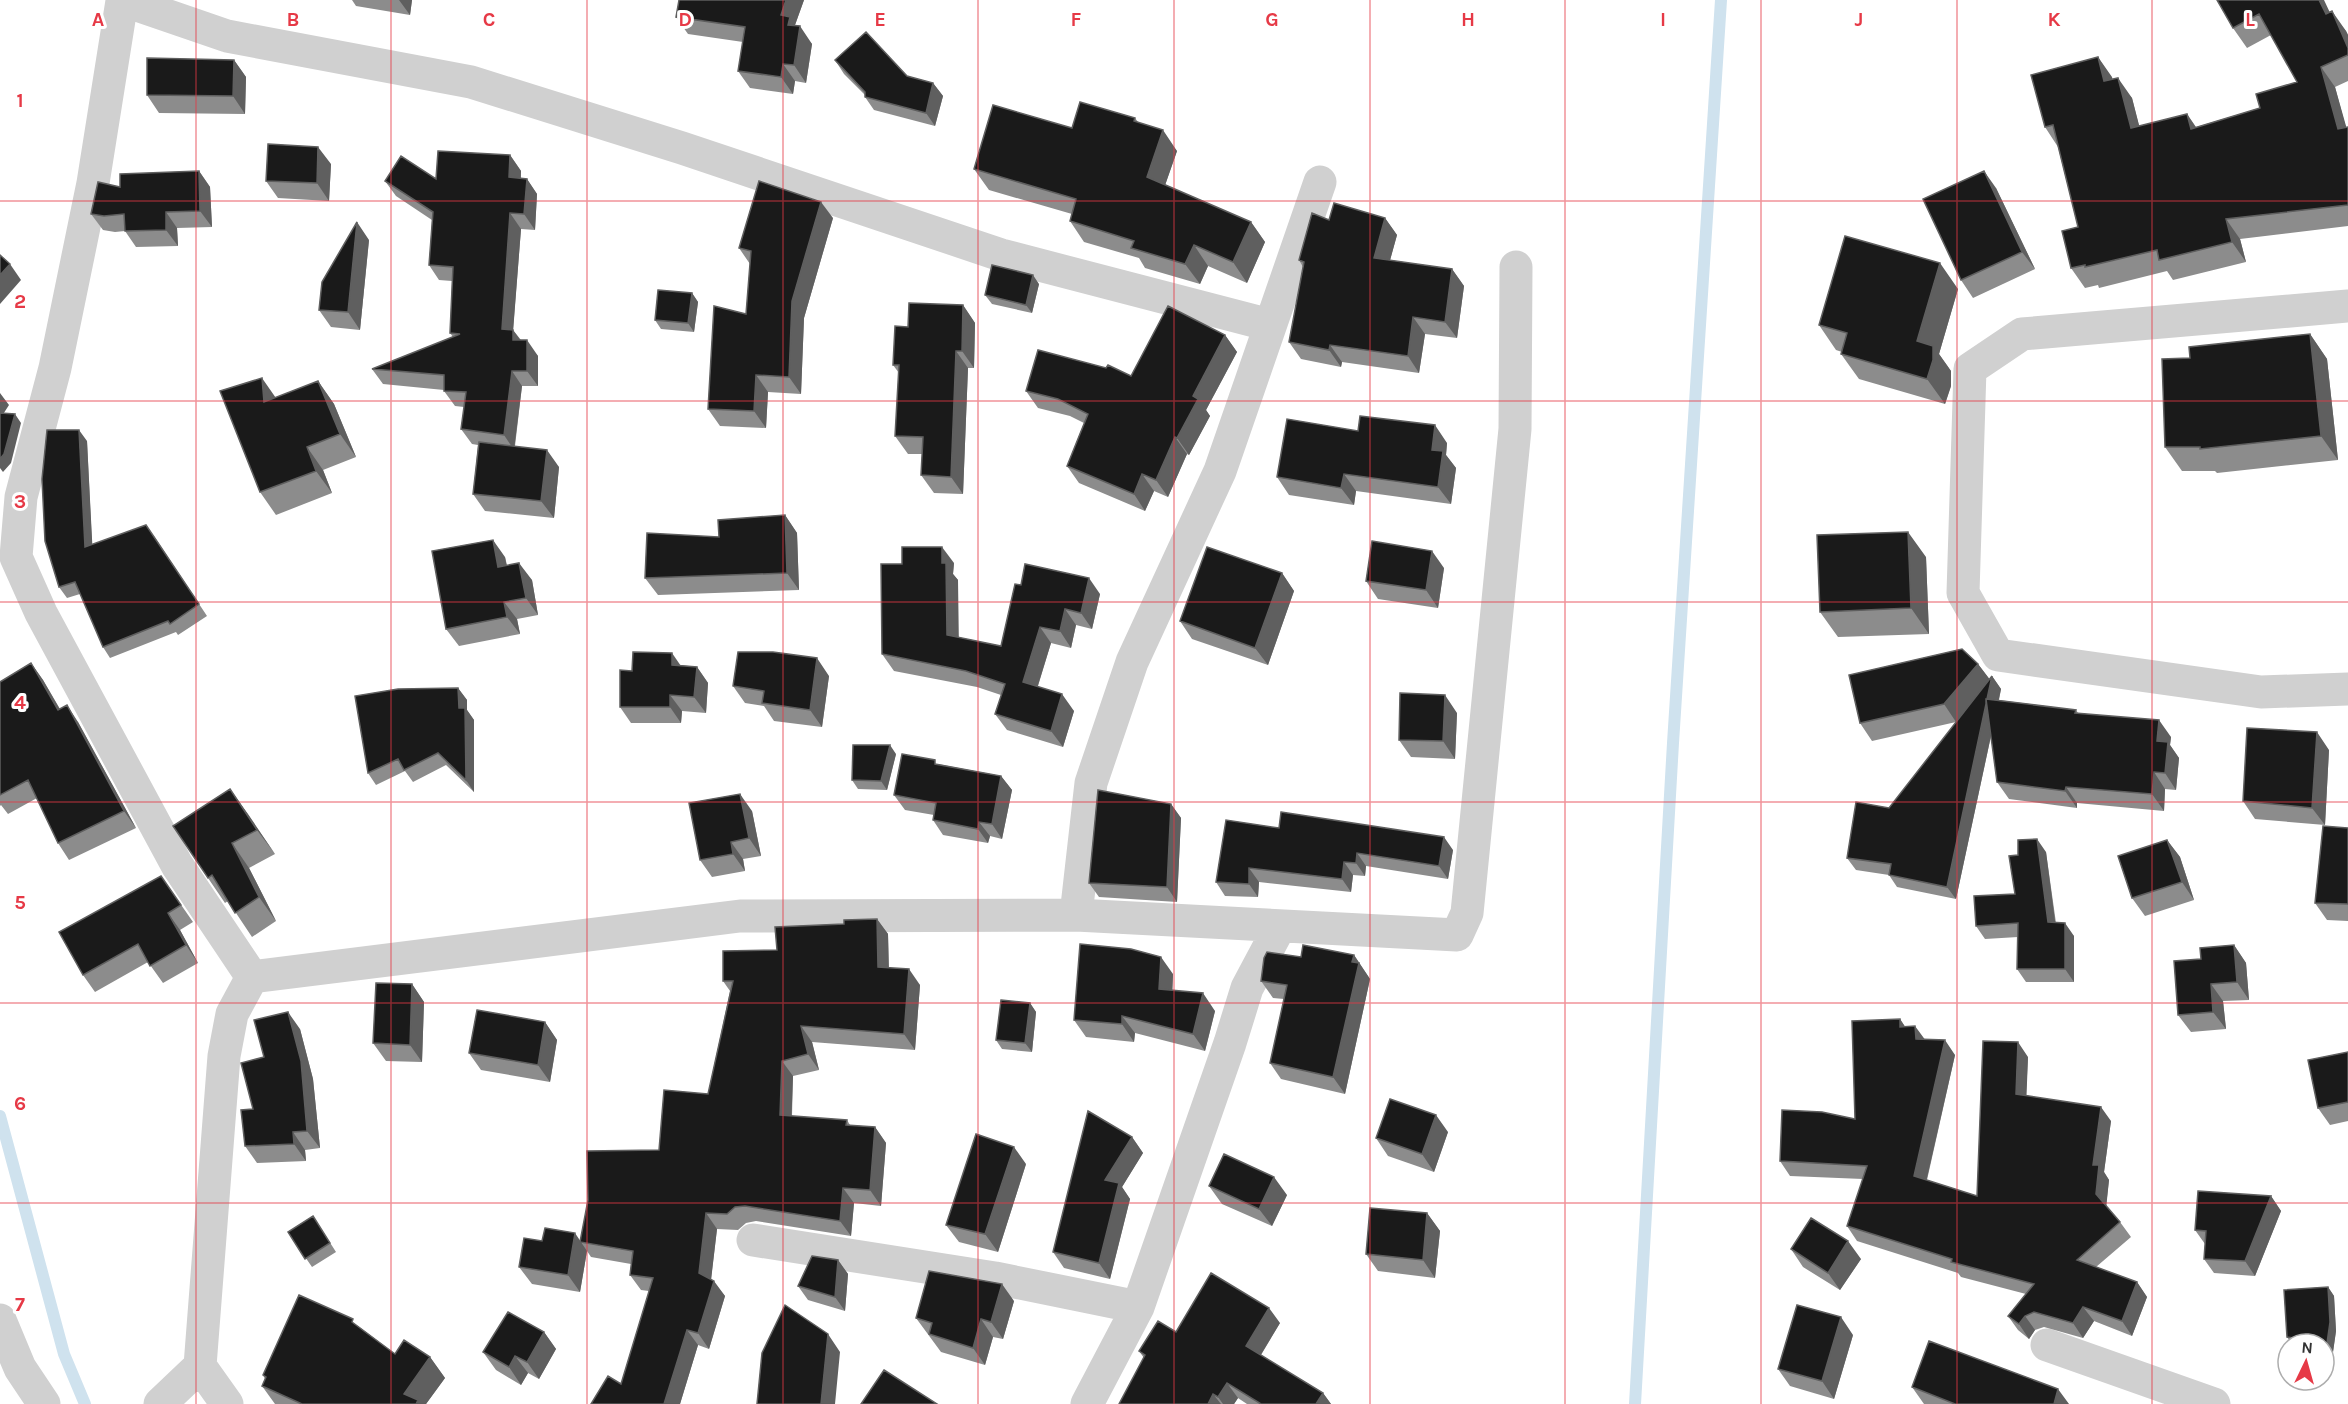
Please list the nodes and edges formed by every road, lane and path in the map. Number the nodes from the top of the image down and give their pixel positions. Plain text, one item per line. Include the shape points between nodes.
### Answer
1 (122, 1) edge
2 (1320, 182) dead end
3 (1516, 267) dead end
4 (2348, 306) edge
5 (1270, 325) junction
6 (2348, 689) edge
7 (1076, 915) junction
8 (1280, 926) junction
9 (252, 977) junction
10 (753, 1240) dead end
11 (1137, 1307) junction
12 (0, 1320) edge
13 (2047, 1345) dead end
14 (194, 1372) junction
15 (44, 1404) edge
16 (160, 1404) edge
17 (227, 1404) edge
18 (1087, 1404) edge
19 (2214, 1404) edge

1 - 5 street via 226,36 471,82 1001,255
1 - 9 street via 90,195 55,368 21,497 16,557 41,612 177,865
2 - 5 street
3 - 8 street via 1515,429 1467,913 1457,935
4 - 6 street via 2022,334 1970,369 1964,593 1998,655 2261,692
5 - 7 street via 1220,471 1132,662 1091,783
7 - 8 street
7 - 9 street via 740,916
8 - 11 street via 1247,988
9 - 14 street via 232,1014 224,1056
10 - 11 street via 995,1278
11 - 18 street
12 - 15 street via 20,1368
13 - 19 street
14 - 16 street
14 - 17 street

